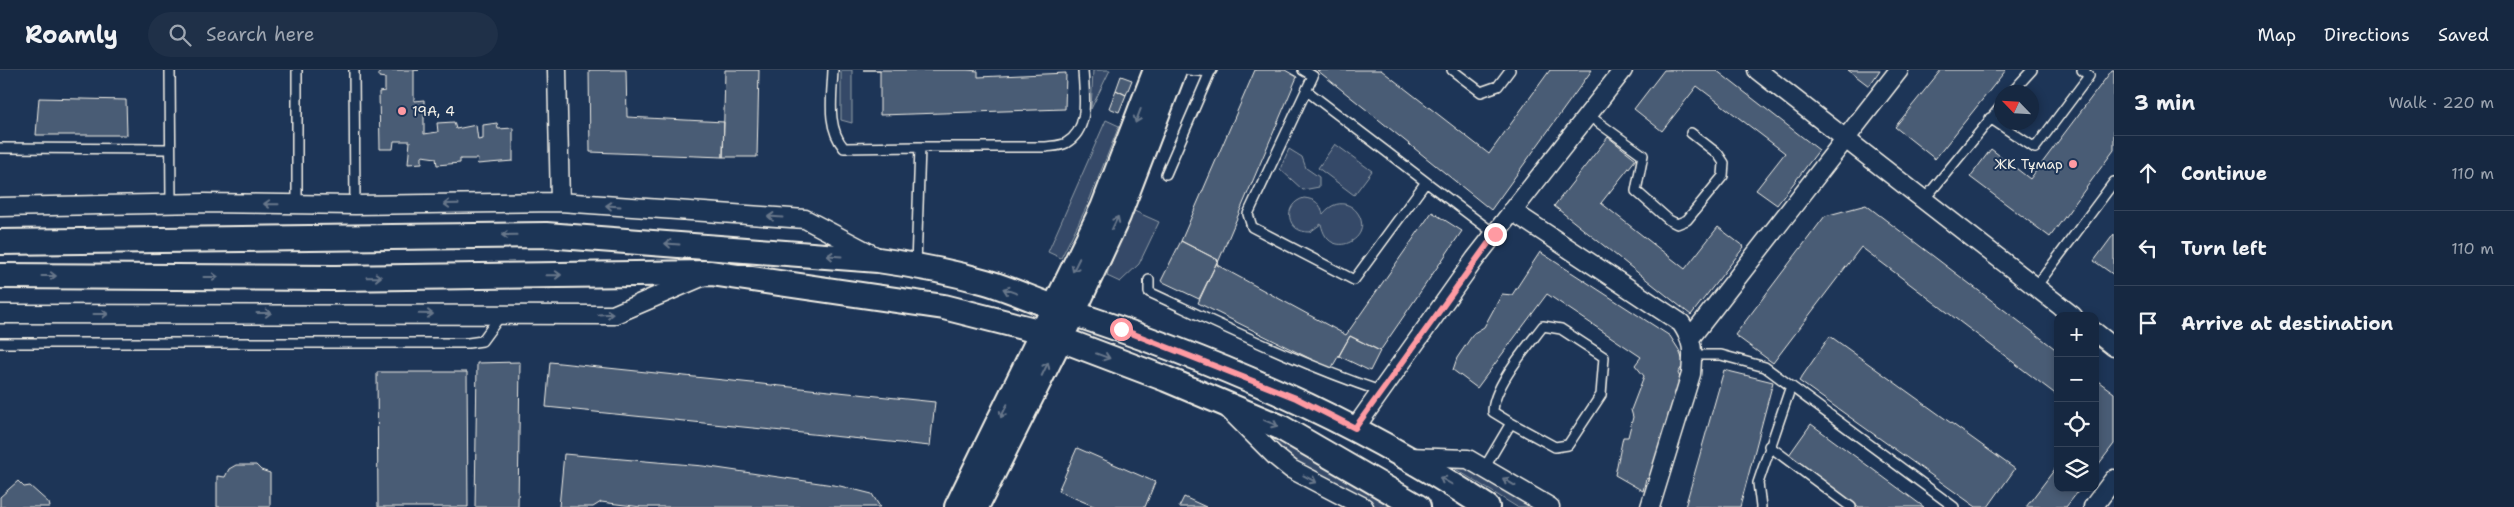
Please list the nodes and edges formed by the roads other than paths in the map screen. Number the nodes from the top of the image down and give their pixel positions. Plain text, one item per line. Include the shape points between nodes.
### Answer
1 (170, 70) edge
2 (297, 70) edge
3 (354, 70) edge
4 (558, 70) edge
5 (833, 70) edge
6 (1083, 70) edge
7 (1156, 70) edge
8 (1174, 70) edge
9 (1188, 70) edge
10 (1303, 70) edge
11 (1452, 70) edge
12 (1510, 70) edge
13 (1623, 70) edge
14 (1756, 70) edge
15 (1899, 70) edge
16 (2032, 70) edge
17 (2082, 70) edge
18 (1211, 71) edge
19 (2018, 85) edge
20 (1307, 91) junction
21 (1994, 114) edge
22 (1588, 115) junction
23 (1990, 118) junction
24 (1690, 133) dead end
25 (1845, 140) junction
26 (920, 147) junction
27 (0, 148) edge
28 (170, 150) junction
29 (1166, 174) dead end
30 (1426, 182) junction
31 (2114, 182) edge
32 (1923, 201) junction
33 (560, 202) junction
34 (171, 204) junction
35 (297, 205) junction
36 (355, 205) junction
37 (0, 207) edge
38 (1512, 211) junction
39 (1495, 234) junction
40 (0, 242) edge
41 (884, 260) junction
42 (916, 265) junction
43 (711, 273) junction
44 (0, 276) edge
45 (1149, 280) dead end
46 (2034, 288) junction
47 (1064, 310) junction
48 (2067, 312) edge
49 (0, 314) edge
50 (501, 315) junction
51 (2099, 335) edge
52 (1050, 336) junction
53 (1691, 337) junction
54 (0, 343) edge
55 (2113, 344) edge
56 (1693, 355) junction
57 (1791, 386) junction
58 (1380, 391) junction
59 (1220, 402) junction
60 (1511, 423) junction
61 (1355, 428) junction
62 (1769, 446) junction
63 (1404, 457) junction
64 (1485, 467) junction
65 (2114, 479) edge
66 (957, 507) edge
67 (976, 507) edge
68 (1364, 507) edge
69 (1418, 507) edge
70 (1487, 507) edge
71 (1550, 507) edge
72 (1650, 507) edge
73 (1761, 507) edge
74 (1851, 507) edge
75 (1954, 507) edge
76 (2093, 507) edge

1 - 28 lane
2 - 35 lane
3 - 36 lane
4 - 33 street
5 - 26 lane via 832,122 835,138 844,148
6 - 26 lane via 1085,115 1077,132 1065,143 1046,147
7 -> 47 street
47 -> 8 street via 1118,216
9 - 18 lane
10 - 20 lane via 1313,76
11 - 12 lane via 1481,92 1498,86
13 - 22 street
14 - 25 street
15 - 25 street
16 - 19 lane
17 - 23 lane via 2089,76 2035,148
18 - 29 lane
20 - 30 lane
20 - 30 lane via 1248,214 1252,227 1354,280
21 - 23 lane
22 - 24 lane via 1643,155 1636,191 1678,224 1687,220 1723,176 1724,163 1718,154
22 - 38 street
23 - 32 lane
25 - 32 street
25 - 53 street
26 - 42 lane
27 - 28 lane
28 - 34 lane
30 - 39 lane
31 - 46 lane
32 - 46 street
33 -> 36 street
41 -> 33 street via 805,219
35 -> 34 street
34 - 37 street
35 - 36 street
38 - 39 street
38 - 53 street via 1681,323
39 - 58 street
41 -> 40 street via 546,235
41 - 42 street
47 -> 42 street via 987,282
44 -> 43 street via 336,278
50 -> 43 street via 612,314
43 - 52 street via 944,308
45 - 58 lane via 1148,292 1282,354
46 - 48 street
47 - 52 street
47 - 61 street via 1189,354 1296,398
49 -> 50 street
50 - 54 lane via 482,341 468,343
51 - 55 street
52 -> 59 street
52 -> 66 street
67 -> 52 street
53 - 56 street
56 - 57 lane via 1720,354 1740,358 1765,368
56 - 72 street via 1691,374
57 - 62 lane
57 - 75 lane
58 - 61 street
59 -> 68 street via 1291,469
59 -> 69 street via 1280,427
60 - 60 lane via 1555,447 1568,444 1601,395 1604,357 1560,329 1543,326 1505,380 1493,407 1494,412
60 - 64 lane
61 - 63 street
62 - 73 lane via 1758,483
62 - 74 lane
63 - 64 street via 1468,459
70 -> 63 street
71 -> 64 street
65 - 76 street

